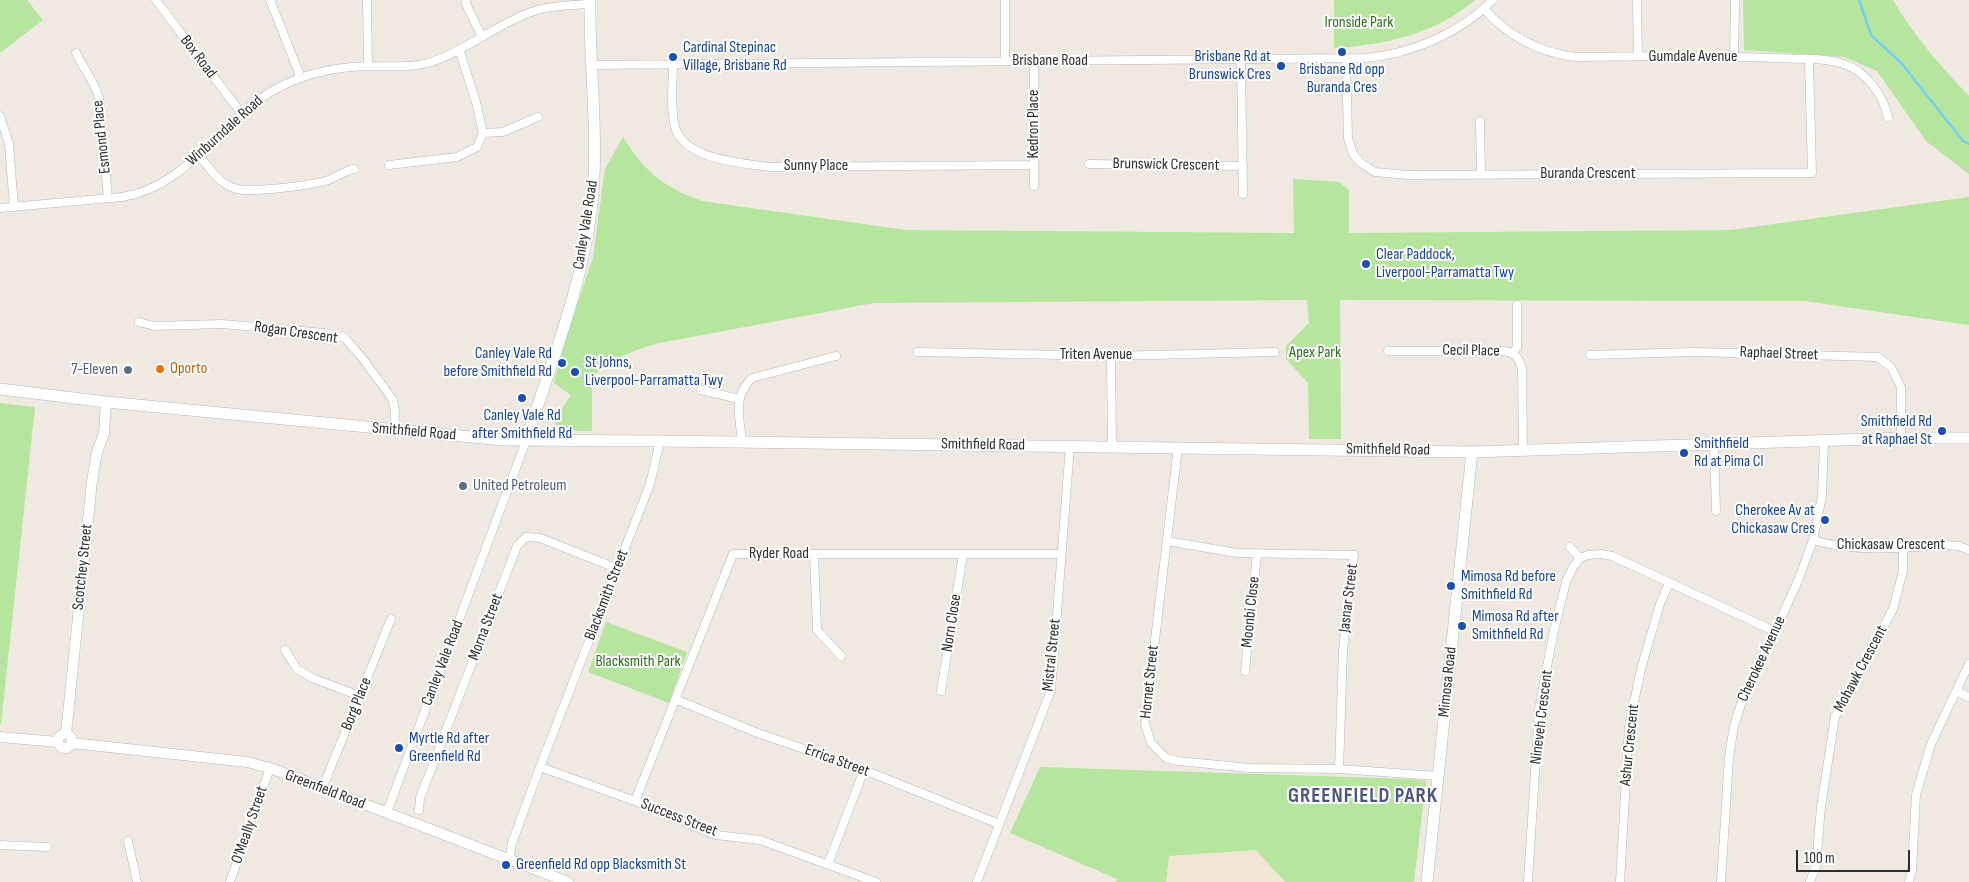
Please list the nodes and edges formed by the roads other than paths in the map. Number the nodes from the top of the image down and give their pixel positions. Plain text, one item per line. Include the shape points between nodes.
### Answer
1 (156, 0) edge
2 (270, 0) edge
3 (368, 0) edge
4 (466, 0) edge
5 (1005, 0) edge
6 (1494, 0) edge
7 (1637, 0) edge
8 (1735, 0) edge
9 (590, 2) edge
10 (565, 3) edge
11 (1484, 9) junction
12 (482, 37) junction
13 (460, 49) junction
14 (76, 53) dead end
15 (1638, 56) junction
16 (1734, 56) junction
17 (1346, 59) junction
18 (1241, 60) junction
19 (1809, 60) junction
20 (1005, 62) junction
21 (1034, 62) junction
22 (672, 64) junction
23 (591, 65) junction
24 (368, 66) junction
25 (301, 78) junction
26 (241, 113) junction
27 (0, 116) edge
28 (538, 117) dead end
29 (1888, 117) dead end
30 (1480, 121) dead end
31 (483, 134) junction
32 (198, 154) junction
33 (389, 164) dead end
34 (1089, 164) dead end
35 (1034, 165) junction
36 (1242, 166) junction
37 (354, 169) dead end
38 (1481, 174) junction
39 (1034, 186) dead end
40 (1243, 194) dead end
41 (108, 198) junction
42 (14, 206) junction
43 (0, 208) edge
44 (1517, 305) dead end
45 (139, 322) dead end
46 (1388, 351) dead end
47 (918, 352) dead end
48 (1275, 352) dead end
49 (1513, 353) junction
50 (1590, 355) dead end
51 (836, 356) dead end
52 (1111, 356) junction
53 (0, 389) edge
54 (701, 390) dead end
55 (739, 400) junction
56 (106, 402) junction
57 (394, 430) junction
58 (1901, 438) junction
59 (1969, 438) edge
60 (526, 441) junction
61 (660, 441) junction
62 (1824, 442) junction
63 (742, 443) junction
64 (1714, 445) junction
65 (1070, 446) junction
66 (1112, 446) junction
67 (1178, 447) junction
68 (1523, 449) junction
69 (1472, 452) junction
70 (1716, 511) dead end
71 (1813, 540) junction
72 (1167, 541) junction
73 (1570, 547) dead end
74 (1903, 548) junction
75 (1969, 550) edge
76 (814, 554) junction
77 (964, 554) junction
78 (1061, 554) junction
79 (1257, 554) junction
80 (1580, 558) junction
81 (616, 568) junction
82 (1669, 583) junction
83 (391, 619) dead end
84 (1774, 631) junction
85 (285, 650) dead end
86 (841, 656) dead end
87 (1969, 664) edge
88 (1245, 671) dead end
89 (941, 691) dead end
90 (1956, 691) junction
91 (360, 696) junction
92 (1969, 697) edge
93 (676, 699) junction
94 (66, 734) junction
95 (0, 737) edge
96 (58, 742) junction
97 (72, 743) junction
98 (540, 767) junction
99 (270, 768) junction
100 (1339, 769) junction
101 (864, 770) junction
102 (1438, 776) junction
103 (322, 789) junction
104 (635, 802) junction
105 (419, 810) dead end
106 (387, 812) junction
107 (999, 824) junction
108 (128, 840) dead end
109 (0, 845) edge
110 (47, 847) dead end
111 (509, 860) junction
112 (828, 864) junction
113 (137, 882) edge
114 (230, 882) edge
115 (568, 882) edge
116 (876, 882) edge
117 (977, 882) edge
118 (1427, 882) edge
119 (1528, 882) edge
120 (1620, 882) edge
121 (1720, 882) edge
122 (1810, 882) edge
123 (1909, 882) edge

1 - 26 street, Box Road
2 - 25 street
3 - 24 street
4 - 12 street
5 - 20 street
6 - 11 street, Brisbane Road
7 - 15 street
8 - 16 street
9 - 10 street, Winburndale Road
9 - 23 main road, Canley Vale Road
10 - 12 street, Winburndale Road via 536,11
11 - 15 street, Gumdale Avenue via 1519,39 1547,51 1575,57
11 - 17 street, Brisbane Road via 1452,31 1419,46 1382,56
12 - 13 street, Winburndale Road
13 - 24 street, Winburndale Road via 427,63
13 - 31 street
14 - 41 street, Esmond Place via 99,98
15 - 16 street, Gumdale Avenue
16 - 19 street, Gumdale Avenue
17 - 18 street, Brisbane Road
17 - 38 street, Buranda Crescent via 1348,138 1353,154 1361,163 1375,172
18 - 21 street, Brisbane Road
18 - 36 street, Brunswick Crescent
19 - 29 street, Gumdale Avenue via 1832,61 1857,70 1876,90 1885,104
19 - 38 street, Buranda Crescent via 1812,174
20 - 21 street, Brisbane Road
20 - 22 street, Brisbane Road
21 - 35 street, Kedron Place
22 - 23 street, Brisbane Road
22 - 35 street, Sunny Place via 675,128 686,145 704,154 770,167
23 - 60 main road, Canley Vale Road via 595,166 588,234 571,301
24 - 25 street, Winburndale Road via 337,69
25 - 26 street, Winburndale Road via 261,98
26 - 32 street, Winburndale Road
27 - 42 street via 9,144
28 - 31 street via 502,132
30 - 38 street
31 - 33 street via 477,147 457,157
32 - 37 street via 223,183 241,190 321,182
32 - 41 street, Winburndale Road via 156,187 134,195
34 - 36 street, Brunswick Crescent
35 - 39 street, Kedron Place
36 - 40 street, Brunswick Crescent
41 - 42 street, Winburndale Road
42 - 43 street, Winburndale Road
44 - 49 street via 1517,347
45 - 57 street, Rogan Crescent via 154,326 222,324 325,333 344,338 393,400
46 - 49 street, Cecil Place
47 - 52 street, Triten Avenue
48 - 52 street, Triten Avenue
49 - 68 street, Cecil Place via 1522,369
50 - 58 street, Raphael Street via 1694,352 1878,357 1891,366 1901,387
51 - 55 street via 752,378 742,388
52 - 66 street
53 - 56 main road, Smithfield Road
54 - 55 street
55 - 63 street
56 - 57 main road, Smithfield Road
56 - 94 street, Scotchey Street via 104,433 92,481
57 - 60 main road, Smithfield Road
58 - 59 main road, Smithfield Road
58 - 62 main road, Smithfield Road
60 - 61 main road, Smithfield Road
60 - 106 street, Canley Vale Road
61 - 63 main road, Smithfield Road
61 - 81 street, Blacksmith Street via 650,484
62 - 64 main road, Smithfield Road
62 - 71 street, Cherokee Avenue via 1824,483
63 - 65 main road, Smithfield Road
64 - 68 main road, Smithfield Road
64 - 70 street
65 - 66 main road, Smithfield Road
65 - 78 street, Mistral Street
66 - 67 main road, Smithfield Road
67 - 69 main road, Smithfield Road
67 - 72 street, Hornet Street
68 - 69 main road, Smithfield Road
69 - 102 main road, Mimosa Road
71 - 74 street, Chickasaw Crescent via 1832,546
71 - 84 street, Cherokee Avenue
72 - 79 street, Jasnar Street via 1237,554
72 - 100 street, Hornet Street via 1145,724 1151,743 1166,758 1178,761 1250,768
73 - 80 street
74 - 75 street, Chickasaw Crescent via 1947,545
74 - 122 street, Mohawk Crescent via 1903,571 1893,609 1835,717 1821,807 1816,866
76 - 77 street, Ryder Road
76 - 86 street via 817,630
76 - 93 street, Ryder Road via 733,554
77 - 78 street, Ryder Road
77 - 89 street, Norn Close
78 - 107 street, Mistral Street via 1051,690
79 - 88 street, Moonbi Close
79 - 100 street, Jasnar Street via 1354,555 1343,650
80 - 82 street via 1601,554 1612,556
80 - 119 street, Nineveh Crescent via 1570,570 1566,582 1539,709
81 - 98 street, Blacksmith Street
81 - 105 street, Morna Street via 540,538 526,536 517,546 420,798
82 - 84 street
82 - 120 street, Ashur Crescent via 1641,669 1628,726
83 - 91 street, Borg Place
84 - 121 street, Cherokee Avenue via 1734,726
85 - 91 street via 298,670
87 - 90 street
90 - 92 street
90 - 123 street via 1931,744 1916,795
91 - 103 street, Borg Place
93 - 101 street, Errica Street via 755,732
93 - 104 street, Ryder Road
94 - 96 street via 60,736
94 - 97 street
95 - 96 street
96 - 97 street via 63,748
97 - 99 street, Greenfield Road via 247,762
98 - 104 street, Success Street
98 - 111 street, Blacksmith Street via 512,843
99 - 103 street, Greenfield Road
99 - 114 street, O'Meally Street
100 - 102 street, Hornet Street
101 - 107 street, Errica Street
101 - 112 street
102 - 118 main road, Mimosa Road
103 - 106 street, Greenfield Road
104 - 112 street, Success Street via 716,835 760,840
106 - 111 street, Greenfield Road
107 - 117 street, Mistral Street
108 - 113 street
109 - 110 street
111 - 115 street, Greenfield Road
112 - 116 street, Success Street

